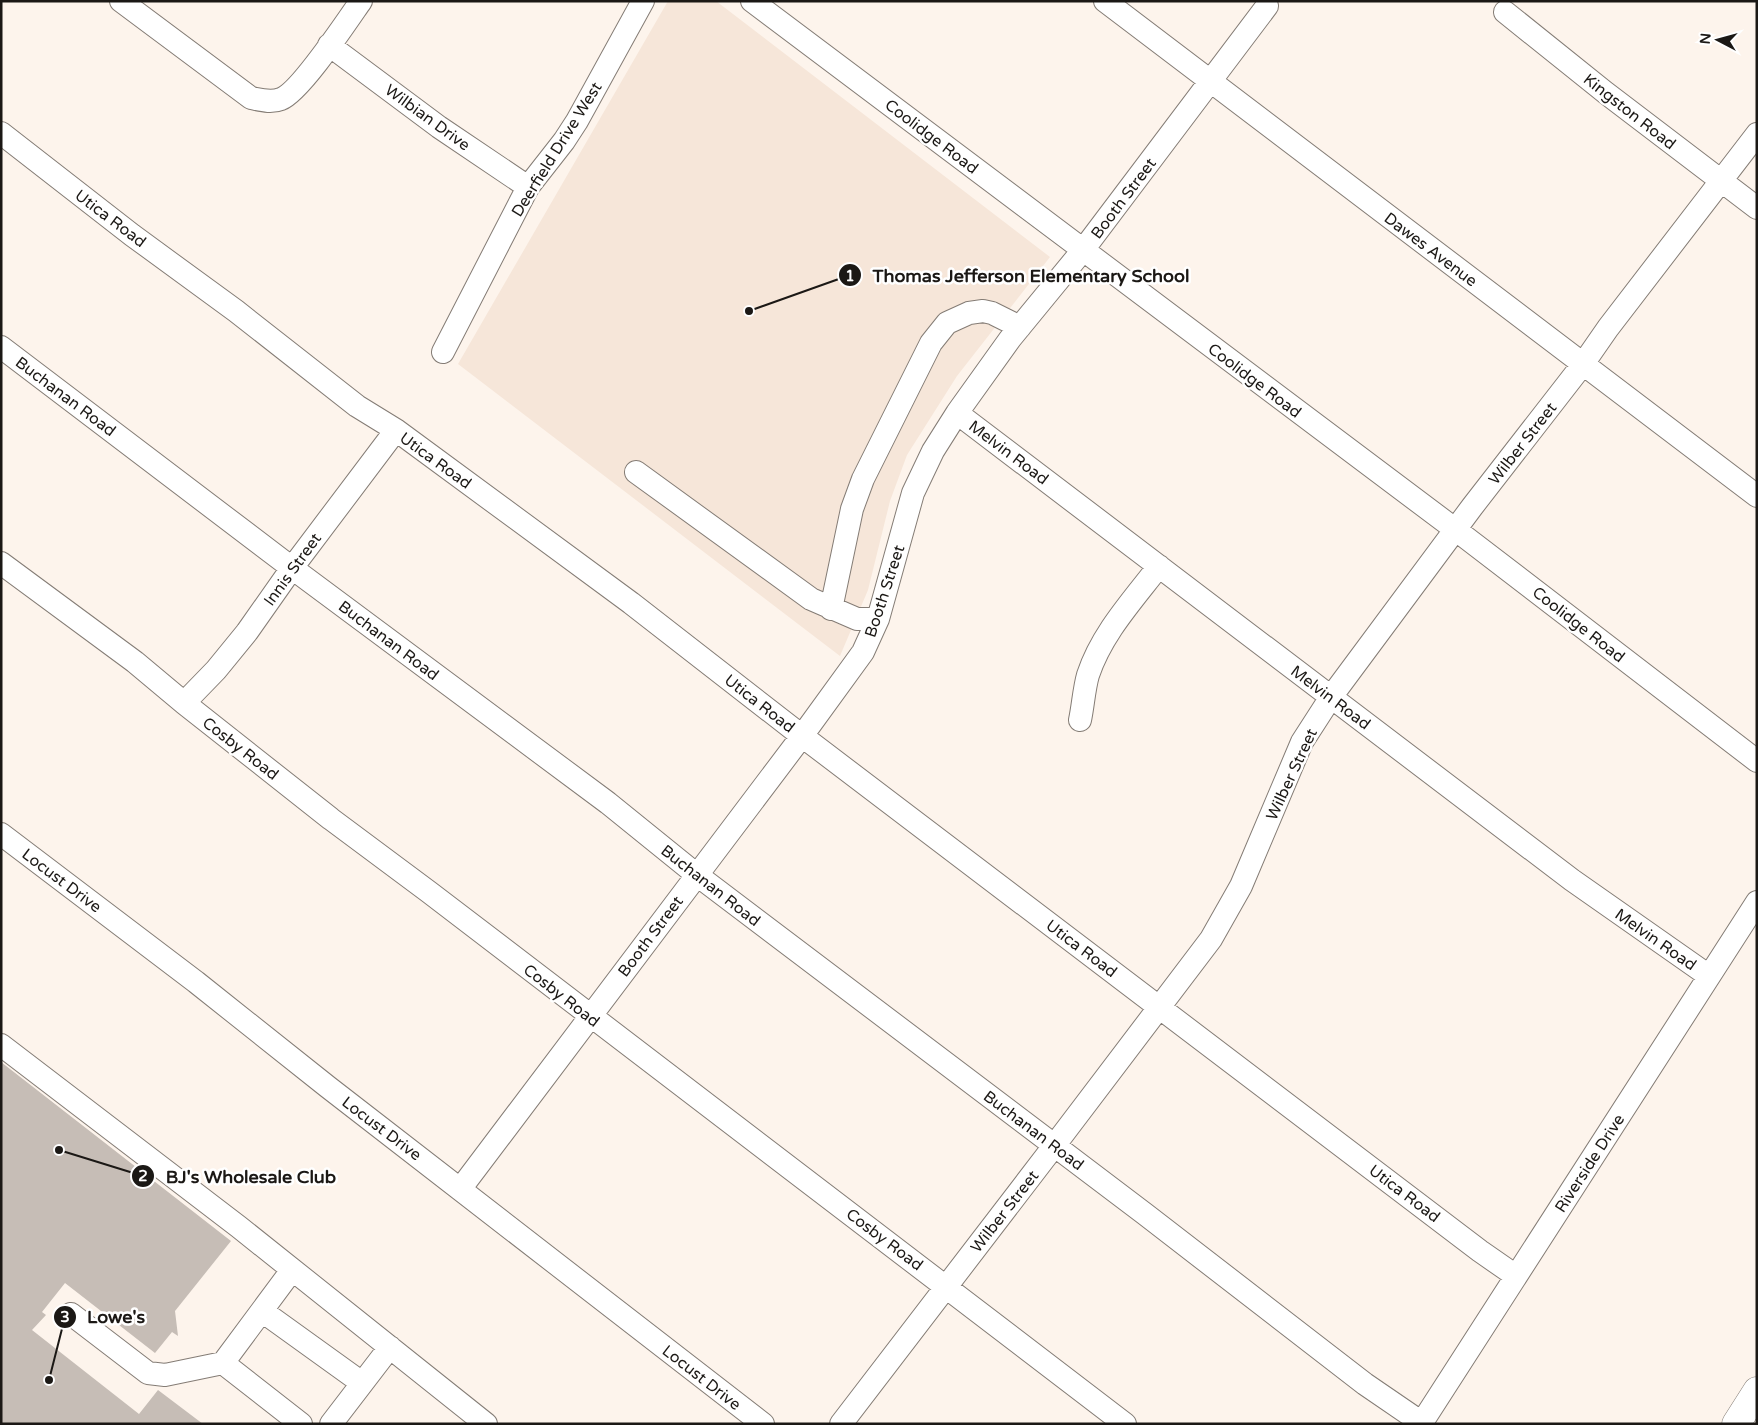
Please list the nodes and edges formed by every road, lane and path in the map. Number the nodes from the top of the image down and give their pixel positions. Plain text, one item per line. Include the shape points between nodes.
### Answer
1 (121, 1) edge
2 (361, 1) edge
3 (643, 1) edge
4 (752, 1) edge
5 (1105, 1) edge
6 (1267, 6) dead end
7 (1505, 12) dead end
8 (329, 45) junction
9 (1211, 81) junction
10 (1, 133) edge
11 (1757, 134) edge
12 (1721, 181) junction
13 (528, 188) junction
14 (1757, 208) edge
15 (1083, 250) junction
16 (1020, 327) junction
17 (1, 347) edge
18 (443, 352) dead end
19 (1583, 364) junction
20 (957, 413) junction
21 (396, 430) junction
22 (636, 472) dead end
23 (1757, 496) edge
24 (1456, 530) junction
25 (1, 562) edge
26 (1159, 566) junction
27 (292, 568) junction
28 (831, 609) junction
29 (878, 619) junction
30 (1331, 697) junction
31 (184, 703) junction
32 (1080, 720) dead end
33 (802, 736) junction
34 (1757, 762) edge
35 (1, 834) edge
36 (697, 875) junction
37 (1757, 902) edge
38 (1709, 976) junction
39 (1160, 1006) junction
40 (589, 1016) junction
41 (1, 1045) edge
42 (1054, 1146) junction
43 (461, 1188) junction
44 (292, 1270) junction
45 (1516, 1276) junction
46 (946, 1286) junction
47 (262, 1311) junction
48 (71, 1314) dead end
49 (390, 1347) junction
50 (223, 1363) junction
51 (362, 1383) junction
52 (1757, 1391) edge
53 (301, 1424) edge
54 (330, 1424) edge
55 (486, 1424) edge
56 (763, 1424) edge
57 (841, 1424) edge
58 (1126, 1424) edge
59 (1421, 1424) edge
60 (1736, 1424) edge

1 - 8 street via 251,98 264,101 280,100 289,94
2 - 8 street
3 - 13 street, Deerfield Drive West via 577,121
4 - 15 street, Coolidge Road
5 - 9 street, Dawes Avenue
6 - 9 street, Booth Street
7 - 12 street, Kingston Road
8 - 13 street, Wilbian Drive
9 - 15 street, Booth Street
9 - 19 street, Dawes Avenue
10 - 21 street, Utica Road via 357,406
11 - 12 street, Wilber Street
12 - 14 street, Kingston Road
12 - 19 street, Wilber Street
13 - 18 street, Deerfield Drive West
15 - 16 street, Booth Street
15 - 24 street, Coolidge Road
16 - 20 street, Booth Street
16 - 28 street via 992,313 962,314 948,323 931,343 862,479 852,509
17 - 27 street, Buchanan Road
19 - 23 street, Dawes Avenue
19 - 24 street, Wilber Street
20 - 26 street, Melvin Road
20 - 29 street, Booth Street via 933,451 914,493
21 - 27 street, Innis Street
21 - 33 street, Utica Road via 630,603
22 - 28 street via 770,571
24 - 30 street, Wilber Street
24 - 34 street, Coolidge Road
25 - 31 street, Cosby Road via 135,662
26 - 30 street, Melvin Road
26 - 32 street via 1099,648 1088,676
27 - 31 street, Innis Street via 247,632
27 - 36 street, Buchanan Road via 608,804
28 - 29 street via 857,619
29 - 33 street, Booth Street via 863,652
30 - 38 street, Melvin Road via 1572,880
30 - 39 street, Wilber Street via 1302,742 1241,886 1212,939
31 - 40 street, Cosby Road
33 - 36 street, Booth Street
33 - 39 street, Utica Road
35 - 43 street, Locust Drive
36 - 40 street, Booth Street
36 - 42 street, Buchanan Road
37 - 38 street, Riverside Drive
38 - 45 street, Riverside Drive
39 - 42 street, Wilber Street
39 - 45 street, Utica Road
40 - 43 street, Booth Street
40 - 46 street, Cosby Road
41 - 44 street
42 - 46 street, Wilber Street
42 - 59 street, Buchanan Road
43 - 56 street, Locust Drive
44 - 47 street
44 - 49 street
45 - 59 street, Riverside Drive
46 - 57 street, Wilber Street
46 - 58 street, Cosby Road
47 - 50 street
47 - 51 street
48 - 50 street via 148,1373 165,1375
49 - 51 street
49 - 55 street
50 - 53 street
51 - 54 street
52 - 60 main road

